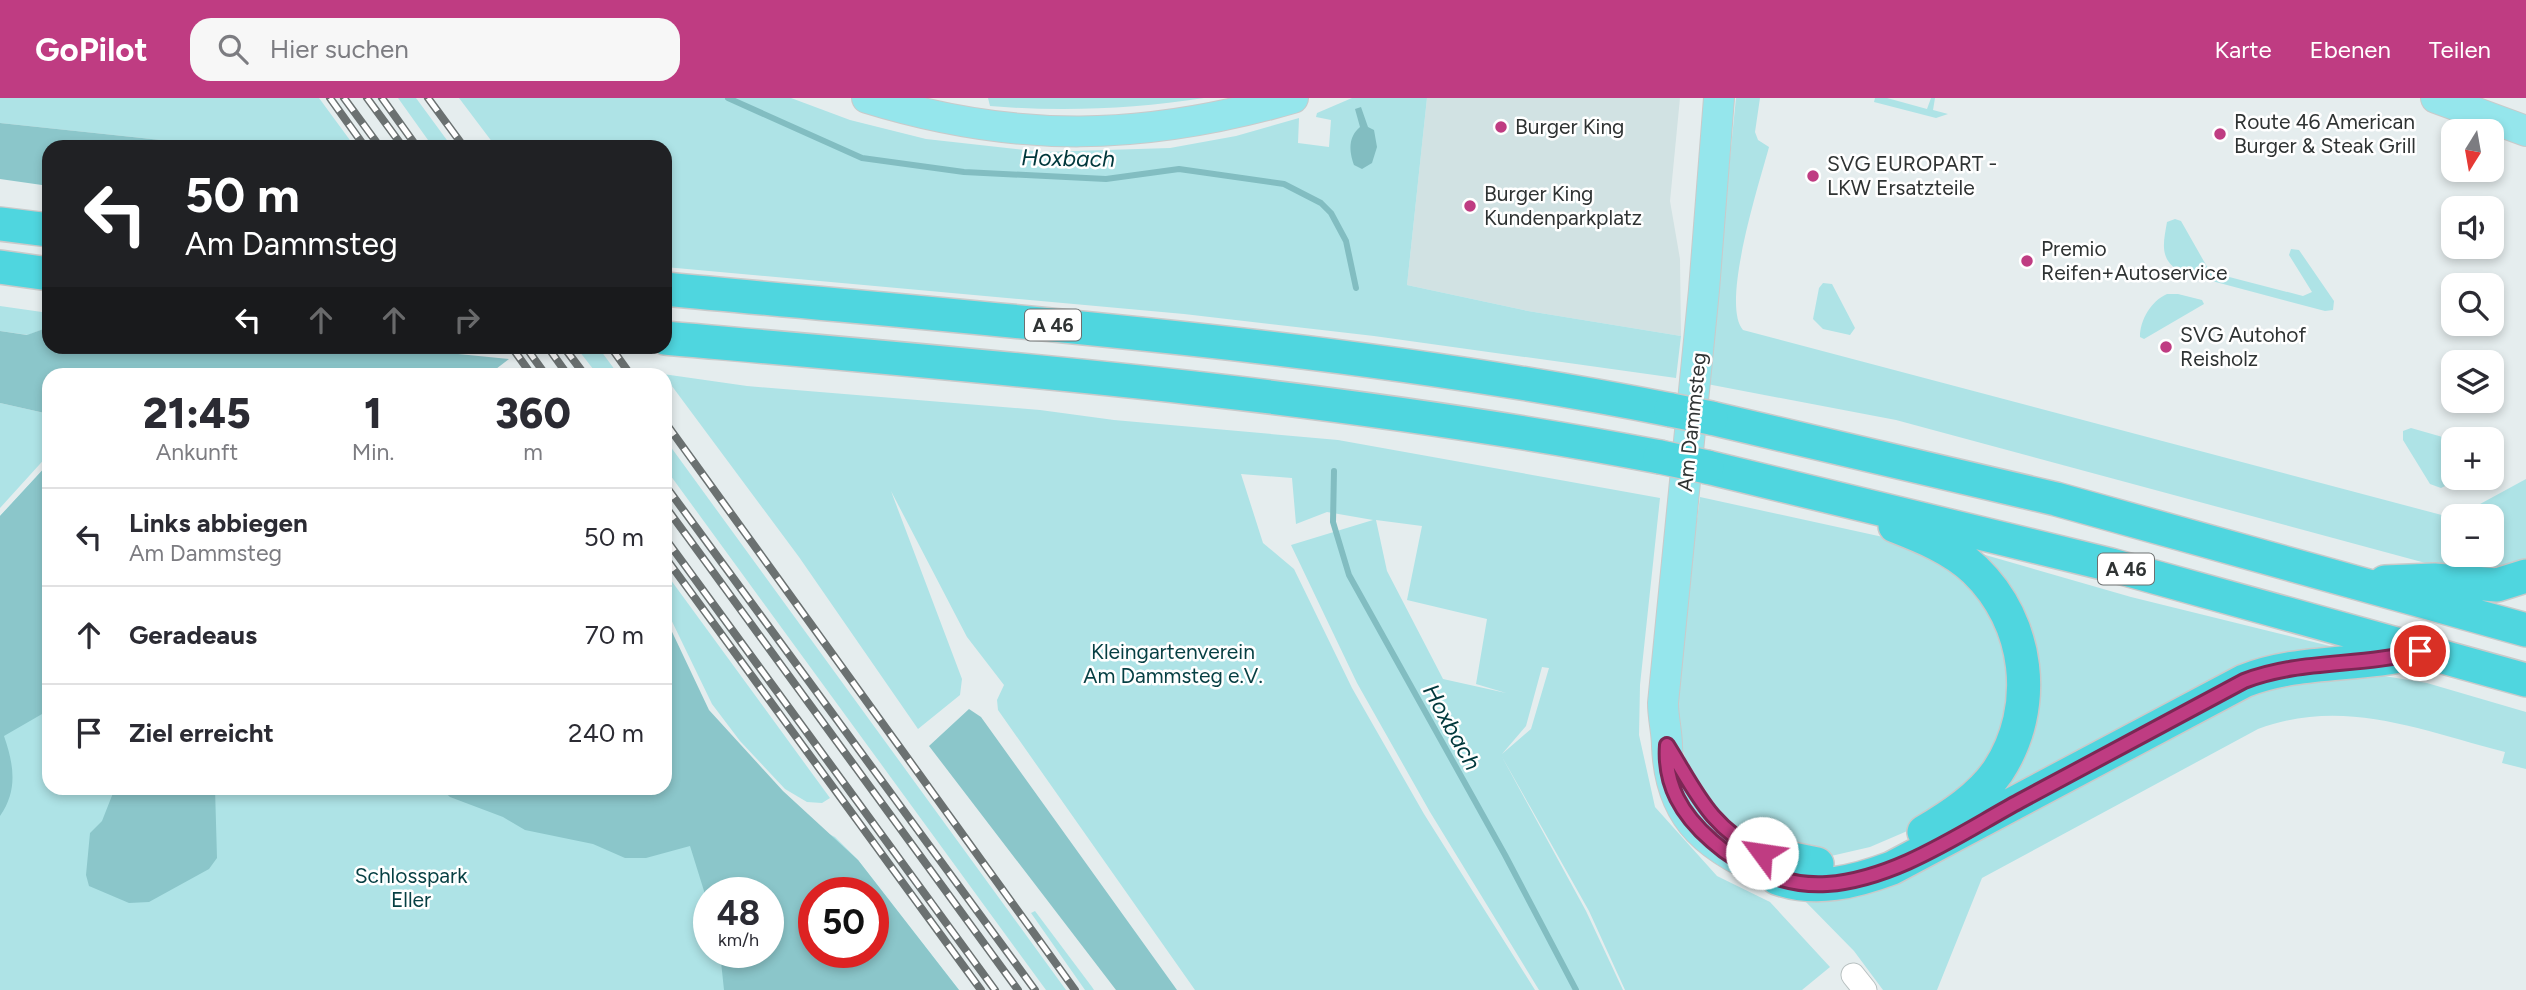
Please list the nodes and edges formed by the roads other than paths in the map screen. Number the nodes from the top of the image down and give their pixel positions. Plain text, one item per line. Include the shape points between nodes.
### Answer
1 (867, 98) edge
2 (1293, 98) edge
3 (1719, 98) edge
4 (2436, 98) edge
5 (2524, 131) edge
6 (0, 224) edge
7 (42, 229) edge
8 (0, 267) edge
9 (42, 273) edge
10 (672, 290) edge
11 (672, 339) edge
12 (1830, 494) junction
13 (2526, 576) edge
14 (2351, 582) junction
15 (2526, 631) edge
16 (2420, 651) junction
17 (2526, 680) edge
18 (1769, 865) junction

1 - 2 main road via 918,113 1031,132 1181,126
3 - 18 main road, Am Dammsteg via 1663,703 1667,745 1713,818
4 - 5 main road
6 - 7 highway
8 - 9 highway
10 - 14 highway, A 46, bridge via 1279,348 1546,386 1711,418 2056,499
11 - 12 highway, A 46, bridge via 1266,397 1530,432
12 - 16 highway, A 46 via 2125,568
12 - 18 highway via 1927,538 1986,581 2007,611 2020,646 2025,678 2021,713 1998,771 1950,817 1891,849 1838,863
13 - 14 highway via 2497,585 2434,580
14 - 15 highway, A 46
16 - 17 highway, A 46
16 - 18 highway via 2387,660 2337,661 2265,673 2244,681 1892,869 1862,879 1803,885

